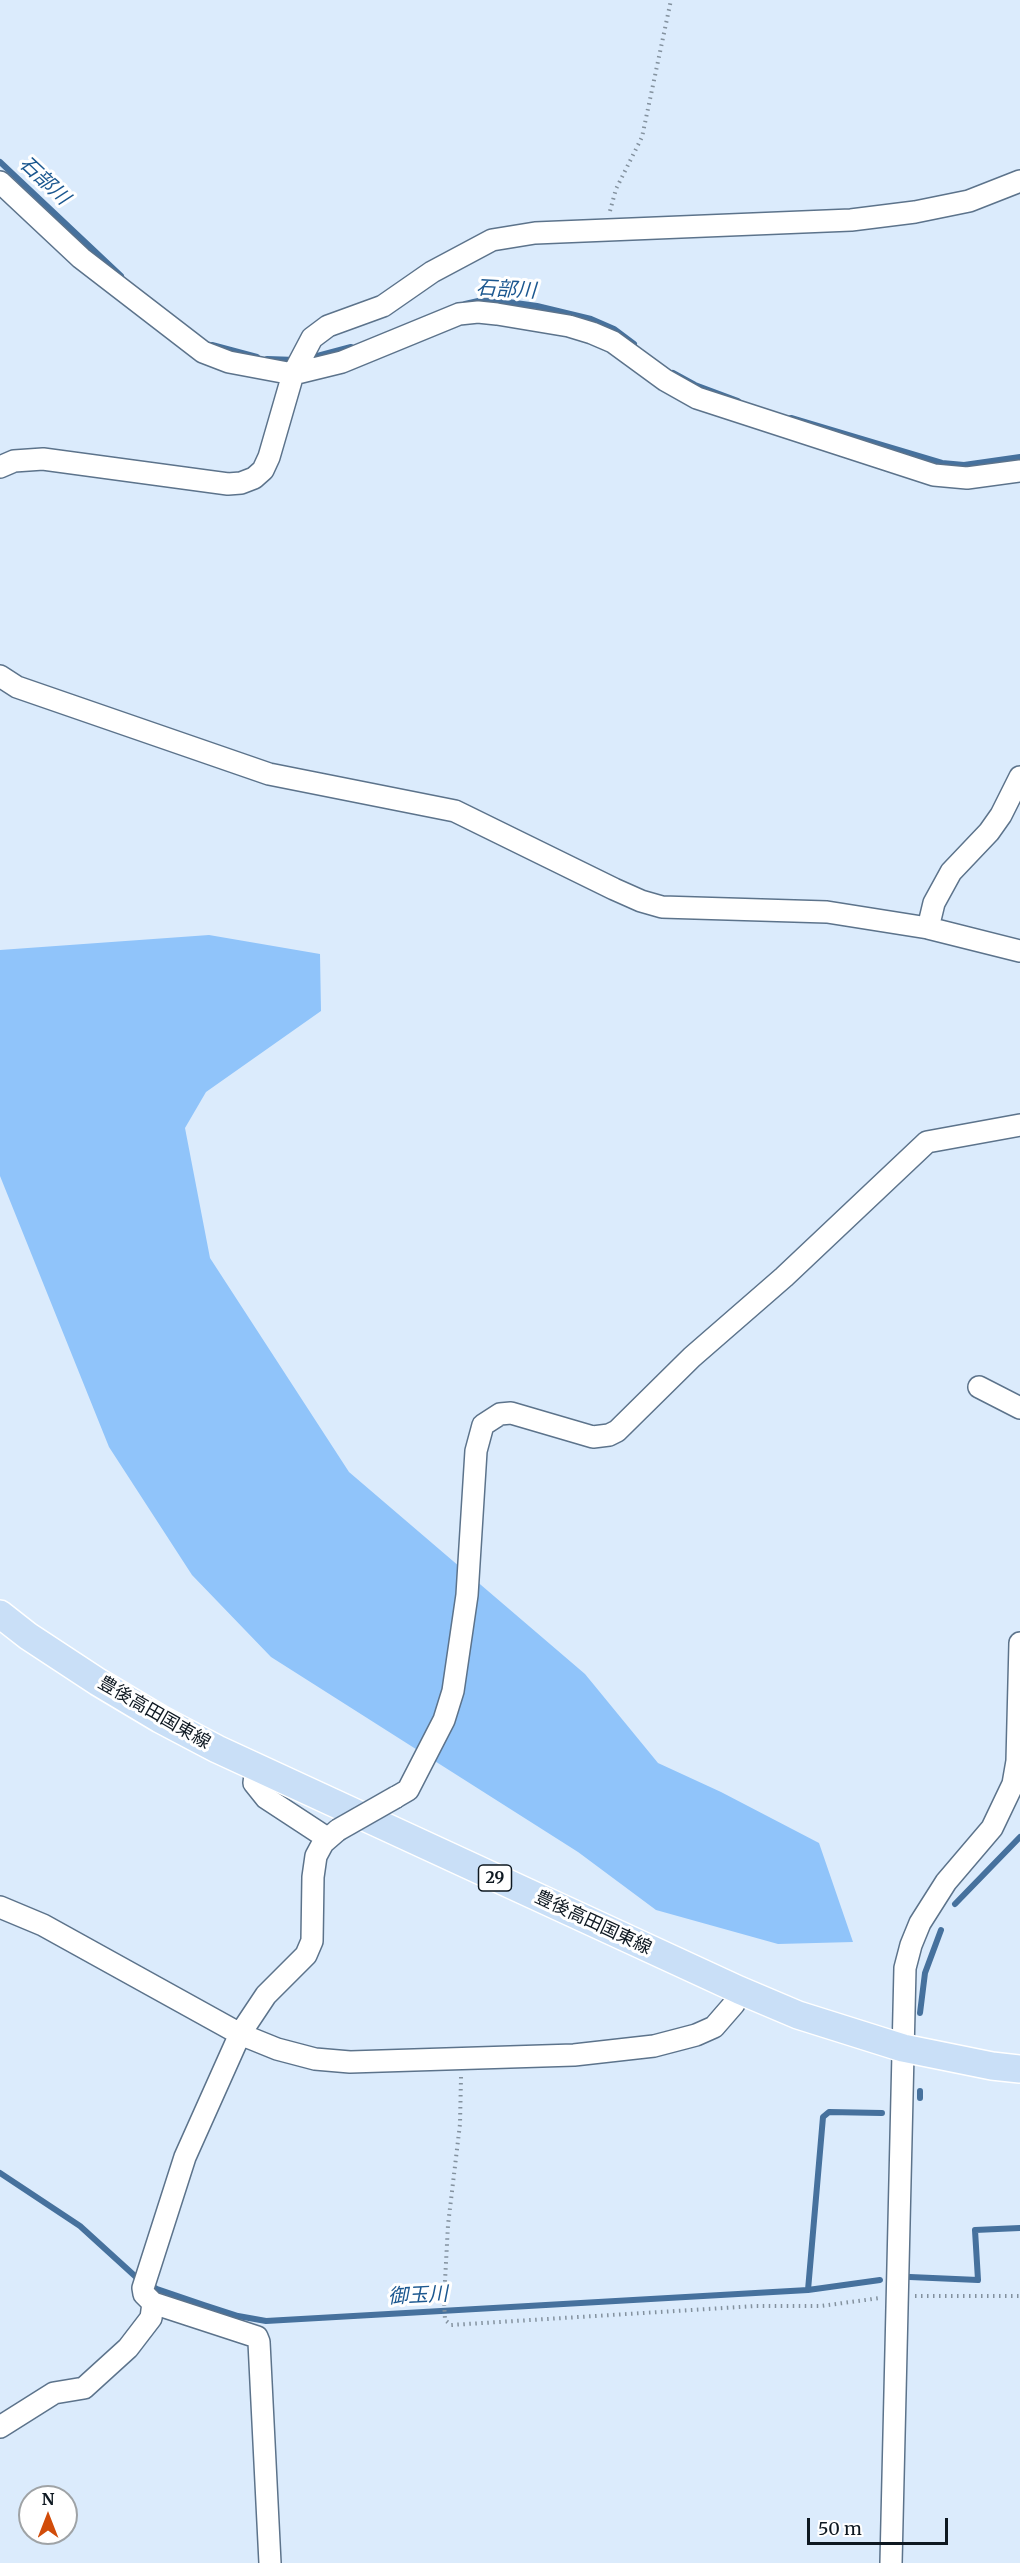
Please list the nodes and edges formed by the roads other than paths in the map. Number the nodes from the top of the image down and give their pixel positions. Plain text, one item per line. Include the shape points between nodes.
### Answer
1 (1020, 181) edge
2 (0, 182) edge
3 (298, 362) junction
4 (0, 466) edge
5 (1020, 471) edge
6 (0, 676) edge
7 (1020, 777) edge
8 (928, 928) junction
9 (1020, 951) edge
10 (1020, 1125) edge
11 (979, 1387) dead end
12 (1020, 1408) edge
13 (0, 1614) edge
14 (1020, 1643) edge
15 (256, 1767) junction
16 (332, 1834) junction
17 (0, 1907) edge
18 (740, 1990) junction
19 (240, 2034) junction
20 (903, 2048) junction
21 (1020, 2069) edge
22 (148, 2290) junction
23 (0, 2427) edge
24 (270, 2563) edge
25 (891, 2563) edge

1 - 3 street via 969,201 851,220 534,233 492,240 432,272 383,306 319,331
2 - 3 street via 81,258 203,352 229,362
3 - 4 street via 266,463 254,478 242,483 43,459
3 - 5 street via 342,362 459,314 497,314 592,333 613,342 697,398 934,475 967,478
6 - 8 street via 17,687 269,774 455,811 615,889 662,907 827,912
7 - 8 street via 989,832 951,873 934,903
8 - 9 street
10 - 16 street, bridge via 927,1142 617,1431 593,1437 511,1413 500,1414 483,1425 476,1451 467,1595 453,1691 444,1720 408,1790
11 - 12 street
13 - 15 main road, 豊後高田国東線 / 29 via 152,1714
14 - 20 street via 1013,1784 992,1827 946,1882 920,1923 905,1968
15 - 16 street via 254,1783 266,1798
15 - 18 main road, 豊後高田国東線 / 29
16 - 19 street via 319,1849 314,1865 312,1941 306,1955 266,1995
17 - 19 street via 43,1925
18 - 19 street via 725,2017 696,2035 654,2046 574,2055 315,2060
18 - 20 main road, 豊後高田国東線 / 29 via 798,2015
19 - 22 street via 189,2146
20 - 21 main road, 豊後高田国東線 / 29
20 - 25 street
22 - 23 street via 151,2318 128,2348 84,2388 54,2393
22 - 24 street via 257,2337

